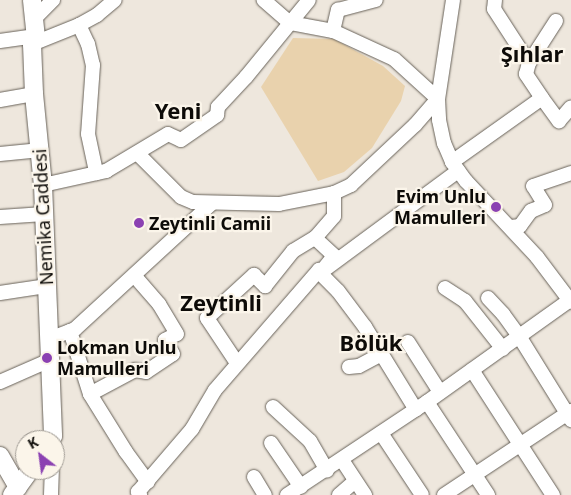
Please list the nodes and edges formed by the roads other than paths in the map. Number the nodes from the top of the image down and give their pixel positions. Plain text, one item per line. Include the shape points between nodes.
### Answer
1 (32, 0) edge
2 (53, 0) edge
3 (115, 0) edge
4 (264, 0) edge
5 (309, 0) edge
6 (376, 0) edge
7 (454, 0) edge
8 (495, 0) edge
9 (556, 21) dead end
10 (290, 23) junction
11 (80, 25) junction
12 (332, 31) junction
13 (34, 33) junction
14 (0, 41) edge
15 (529, 62) junction
16 (34, 94) junction
17 (438, 98) junction
18 (542, 98) junction
19 (0, 100) edge
20 (571, 107) edge
21 (41, 150) junction
22 (137, 152) junction
23 (0, 154) edge
24 (455, 166) junction
25 (571, 173) edge
26 (96, 174) junction
27 (43, 185) junction
28 (334, 193) junction
29 (211, 204) junction
30 (44, 214) junction
31 (0, 217) edge
32 (511, 227) junction
33 (315, 238) junction
34 (320, 273) junction
35 (134, 274) junction
36 (47, 286) junction
37 (445, 288) dead end
38 (0, 293) edge
39 (488, 298) dead end
40 (570, 301) edge
41 (70, 331) junction
42 (519, 336) junction
43 (49, 340) junction
44 (408, 342) dead end
45 (503, 349) junction
46 (382, 354) junction
47 (50, 360) junction
48 (237, 363) junction
49 (349, 366) dead end
50 (472, 370) junction
51 (0, 382) edge
52 (440, 392) junction
53 (90, 394) junction
54 (421, 406) junction
55 (273, 407) dead end
56 (570, 414) edge
57 (52, 430) edge
58 (382, 433) junction
59 (271, 443) dead end
60 (520, 443) junction
61 (0, 456) edge
62 (342, 460) junction
63 (327, 470) junction
64 (475, 476) junction
65 (254, 477) dead end
66 (23, 480) edge
67 (52, 480) edge
68 (355, 481) junction
69 (148, 482) junction
70 (301, 487) junction
71 (15, 491) edge
72 (51, 495) edge
73 (140, 495) edge
74 (264, 495) edge
75 (288, 495) edge
76 (339, 495) edge
77 (365, 495) edge
78 (422, 495) edge
79 (444, 495) edge
80 (488, 495) edge
81 (553, 495) edge

1 - 13 main road, Nemika Caddesi
2 - 13 street
3 - 11 street
4 - 10 street
5 - 10 street
6 - 12 street via 338,10
7 - 17 street
8 - 15 street via 494,9
9 - 15 street
10 - 12 street
10 - 22 street via 218,107 217,115 181,140 168,134
11 - 13 street
11 - 26 street via 93,65 88,134
12 - 17 street via 394,58
13 - 14 street
13 - 16 main road, Nemika Caddesi
15 - 18 street via 526,74
16 - 19 street
16 - 21 main road, Nemika Caddesi
17 - 24 street via 444,143
17 - 28 street via 415,125 351,185
18 - 20 street via 559,121
18 - 24 street
21 - 23 street
21 - 27 main road, Nemika Caddesi
22 - 26 street
22 - 29 street via 181,198
24 - 32 street
24 - 34 street
25 - 32 street via 533,186 544,205 531,211 520,226
26 - 27 street
27 - 30 main road, Nemika Caddesi
28 - 29 street via 279,204
28 - 33 street via 334,216
29 - 35 street
30 - 31 street
30 - 36 main road, Nemika Caddesi
32 - 40 street
33 - 34 street via 334,256
33 - 48 street via 293,250 265,286 254,275 207,318
34 - 46 street via 350,306
34 - 48 street via 319,270
35 - 41 street
35 - 53 street via 159,304 177,334 165,340 173,354 146,372 135,370
36 - 38 street
36 - 43 main road, Nemika Caddesi
37 - 45 street via 465,301
39 - 42 street
40 - 42 street
41 - 43 street
41 - 53 street
42 - 45 street
42 - 56 street
43 - 47 main road, Nemika Caddesi
44 - 52 street
45 - 50 street
46 - 49 street via 359,366
46 - 54 street
47 - 51 street
47 - 57 main road, Nemika Caddesi
48 - 69 street via 214,390 192,429
50 - 52 street
50 - 60 street
52 - 54 street
53 - 69 street
54 - 58 street
54 - 64 street
55 - 63 street via 310,441
56 - 60 street
58 - 62 street
58 - 78 street
59 - 70 street
60 - 64 street
60 - 81 street
61 - 71 main road
62 - 63 street
62 - 68 street
63 - 70 street
64 - 79 street
64 - 80 street
65 - 74 street
66 - 71 main road
67 - 72 street
68 - 76 street
68 - 77 street
69 - 73 street via 138,492
70 - 75 street

